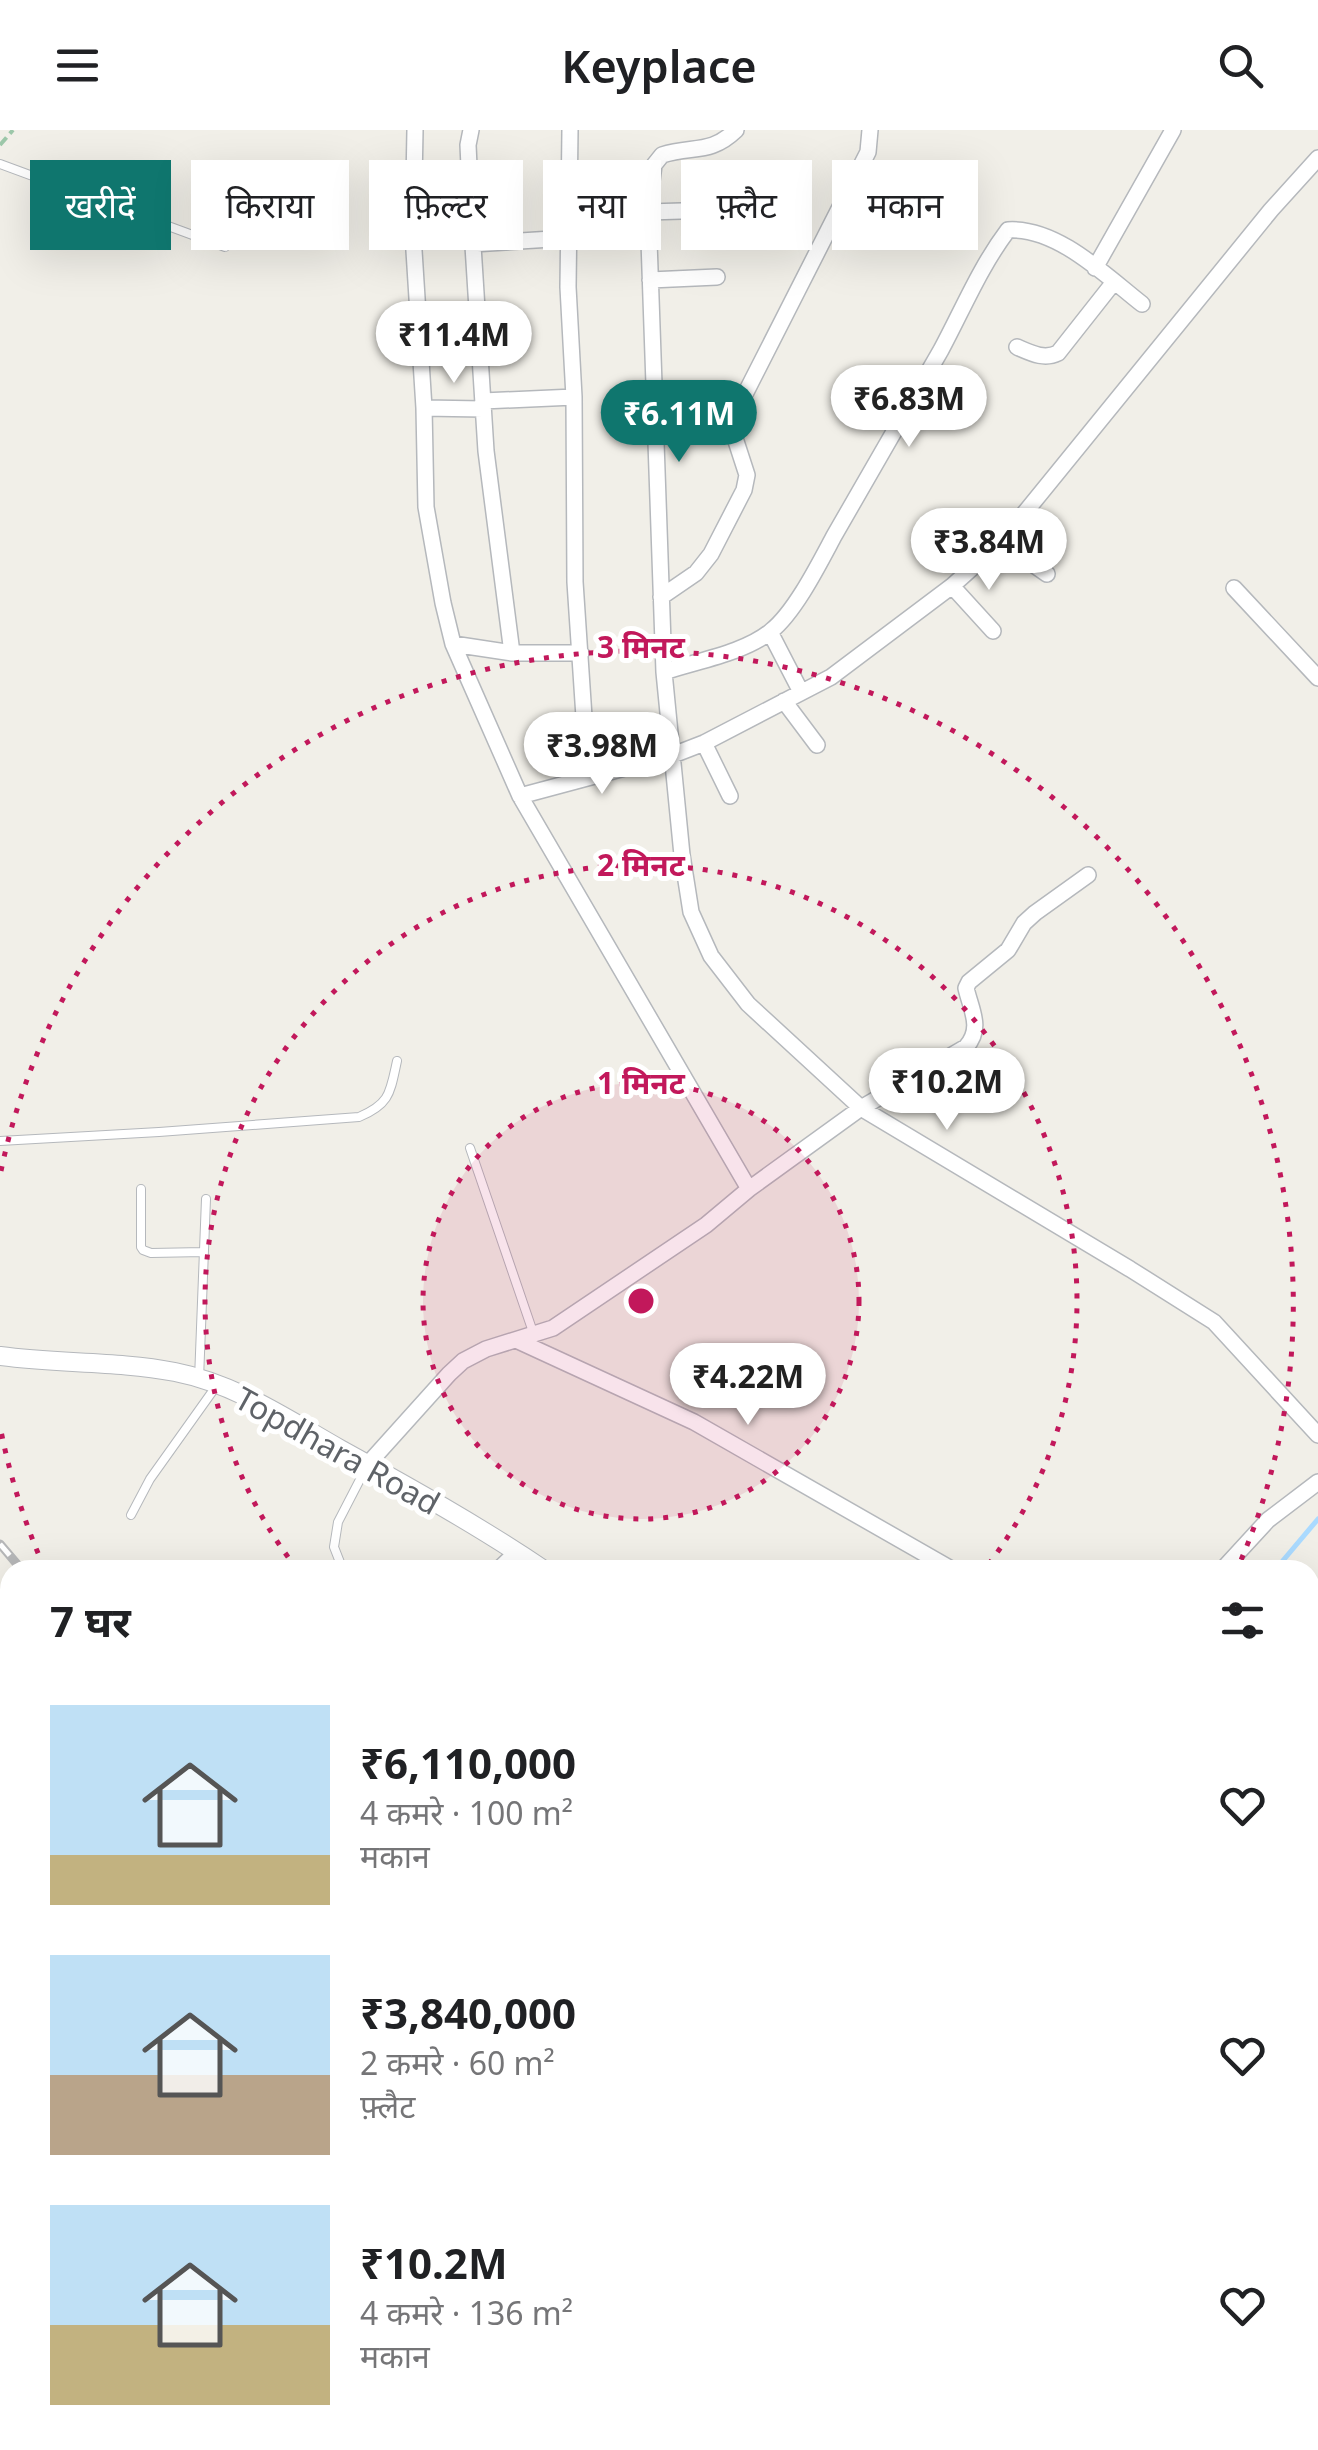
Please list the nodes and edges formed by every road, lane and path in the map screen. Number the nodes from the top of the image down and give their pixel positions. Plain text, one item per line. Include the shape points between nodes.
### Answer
1 (13, 130) edge
2 (415, 130) edge
3 (470, 130) edge
4 (570, 130) edge
5 (736, 130) edge
6 (870, 130) edge
7 (1173, 130) edge
8 (0, 146) edge
9 (1318, 158) edge
10 (414, 160) edge
11 (469, 160) edge
12 (569, 160) edge
13 (658, 160) edge
14 (0, 164) edge
15 (191, 236) edge
16 (414, 250) edge
17 (473, 250) edge
18 (568, 250) edge
19 (649, 250) edge
20 (1096, 268) junction
21 (717, 277) dead end
22 (650, 280) junction
23 (1114, 282) junction
24 (1142, 304) dead end
25 (1017, 347) dead end
26 (574, 397) junction
27 (483, 405) junction
28 (424, 408) junction
29 (1001, 542) junction
30 (1046, 574) dead end
31 (952, 586) junction
32 (1234, 588) dead end
33 (661, 597) junction
34 (993, 631) dead end
35 (770, 632) junction
36 (453, 644) junction
37 (512, 653) junction
38 (581, 653) junction
39 (664, 672) junction
40 (1318, 678) edge
41 (801, 692) junction
42 (784, 701) junction
43 (704, 743) junction
44 (818, 744) dead end
45 (673, 756) junction
46 (588, 777) junction
47 (520, 796) junction
48 (730, 796) dead end
49 (1088, 875) dead end
50 (397, 1062) dead end
51 (861, 1108) junction
52 (0, 1141) edge
53 (470, 1148) dead end
54 (141, 1189) dead end
55 (749, 1190) junction
56 (206, 1199) dead end
57 (204, 1252) junction
58 (534, 1335) junction
59 (516, 1340) junction
60 (0, 1356) edge
61 (208, 1382) junction
62 (1318, 1434) edge
63 (368, 1464) junction
64 (1318, 1482) edge
65 (131, 1515) dead end
66 (517, 1552) junction
67 (339, 1560) edge
68 (509, 1560) edge
69 (529, 1560) edge
70 (936, 1560) edge
71 (1231, 1560) edge

1 - 8 path
2 - 10 street
3 - 11 street
4 - 12 street
5 - 13 street via 710,148
6 - 33 street via 868,152 740,404 734,435 747,476 744,490 711,554
7 - 20 street
9 - 29 street
14 - 15 lane
16 - 28 street
17 - 27 street
18 - 26 street
19 - 22 street
20 - 23 street
20 - 35 street via 1048,237 1008,230 808,582
21 - 22 street
22 - 33 street
23 - 24 street
23 - 25 street via 1058,353 1041,356
26 - 27 street
26 - 38 street
27 - 28 street
27 - 37 street
28 - 36 street via 426,507
29 - 30 street
29 - 31 street
31 - 34 street
31 - 41 street
32 - 40 street
33 - 39 street
35 - 39 street
35 - 41 street
36 - 37 street
36 - 47 street
37 - 38 street
38 - 46 street
39 - 45 street
41 - 42 street
42 - 43 street
42 - 44 street
43 - 45 street
43 - 48 street
45 - 46 street
45 - 51 street via 691,912 712,956 748,1004
46 - 47 street
47 - 55 street
49 - 51 street via 1035,913 1008,950 968,982 976,1022 971,1043
50 - 52 lane via 381,1108 359,1117
51 - 55 street
51 - 62 street via 1214,1322
53 - 58 lane
54 - 57 lane via 143,1250
55 - 58 street via 633,1275
56 - 57 lane
57 - 61 lane
58 - 59 street
59 - 63 street via 463,1362
59 - 70 street via 694,1422
60 - 61 street, Topdhara Road via 124,1365
61 - 63 street, Topdhara Road via 238,1391
61 - 65 lane
63 - 66 street, Topdhara Road
63 - 67 lane via 338,1522
64 - 71 street via 1268,1520
66 - 68 street
66 - 69 street, Topdhara Road

